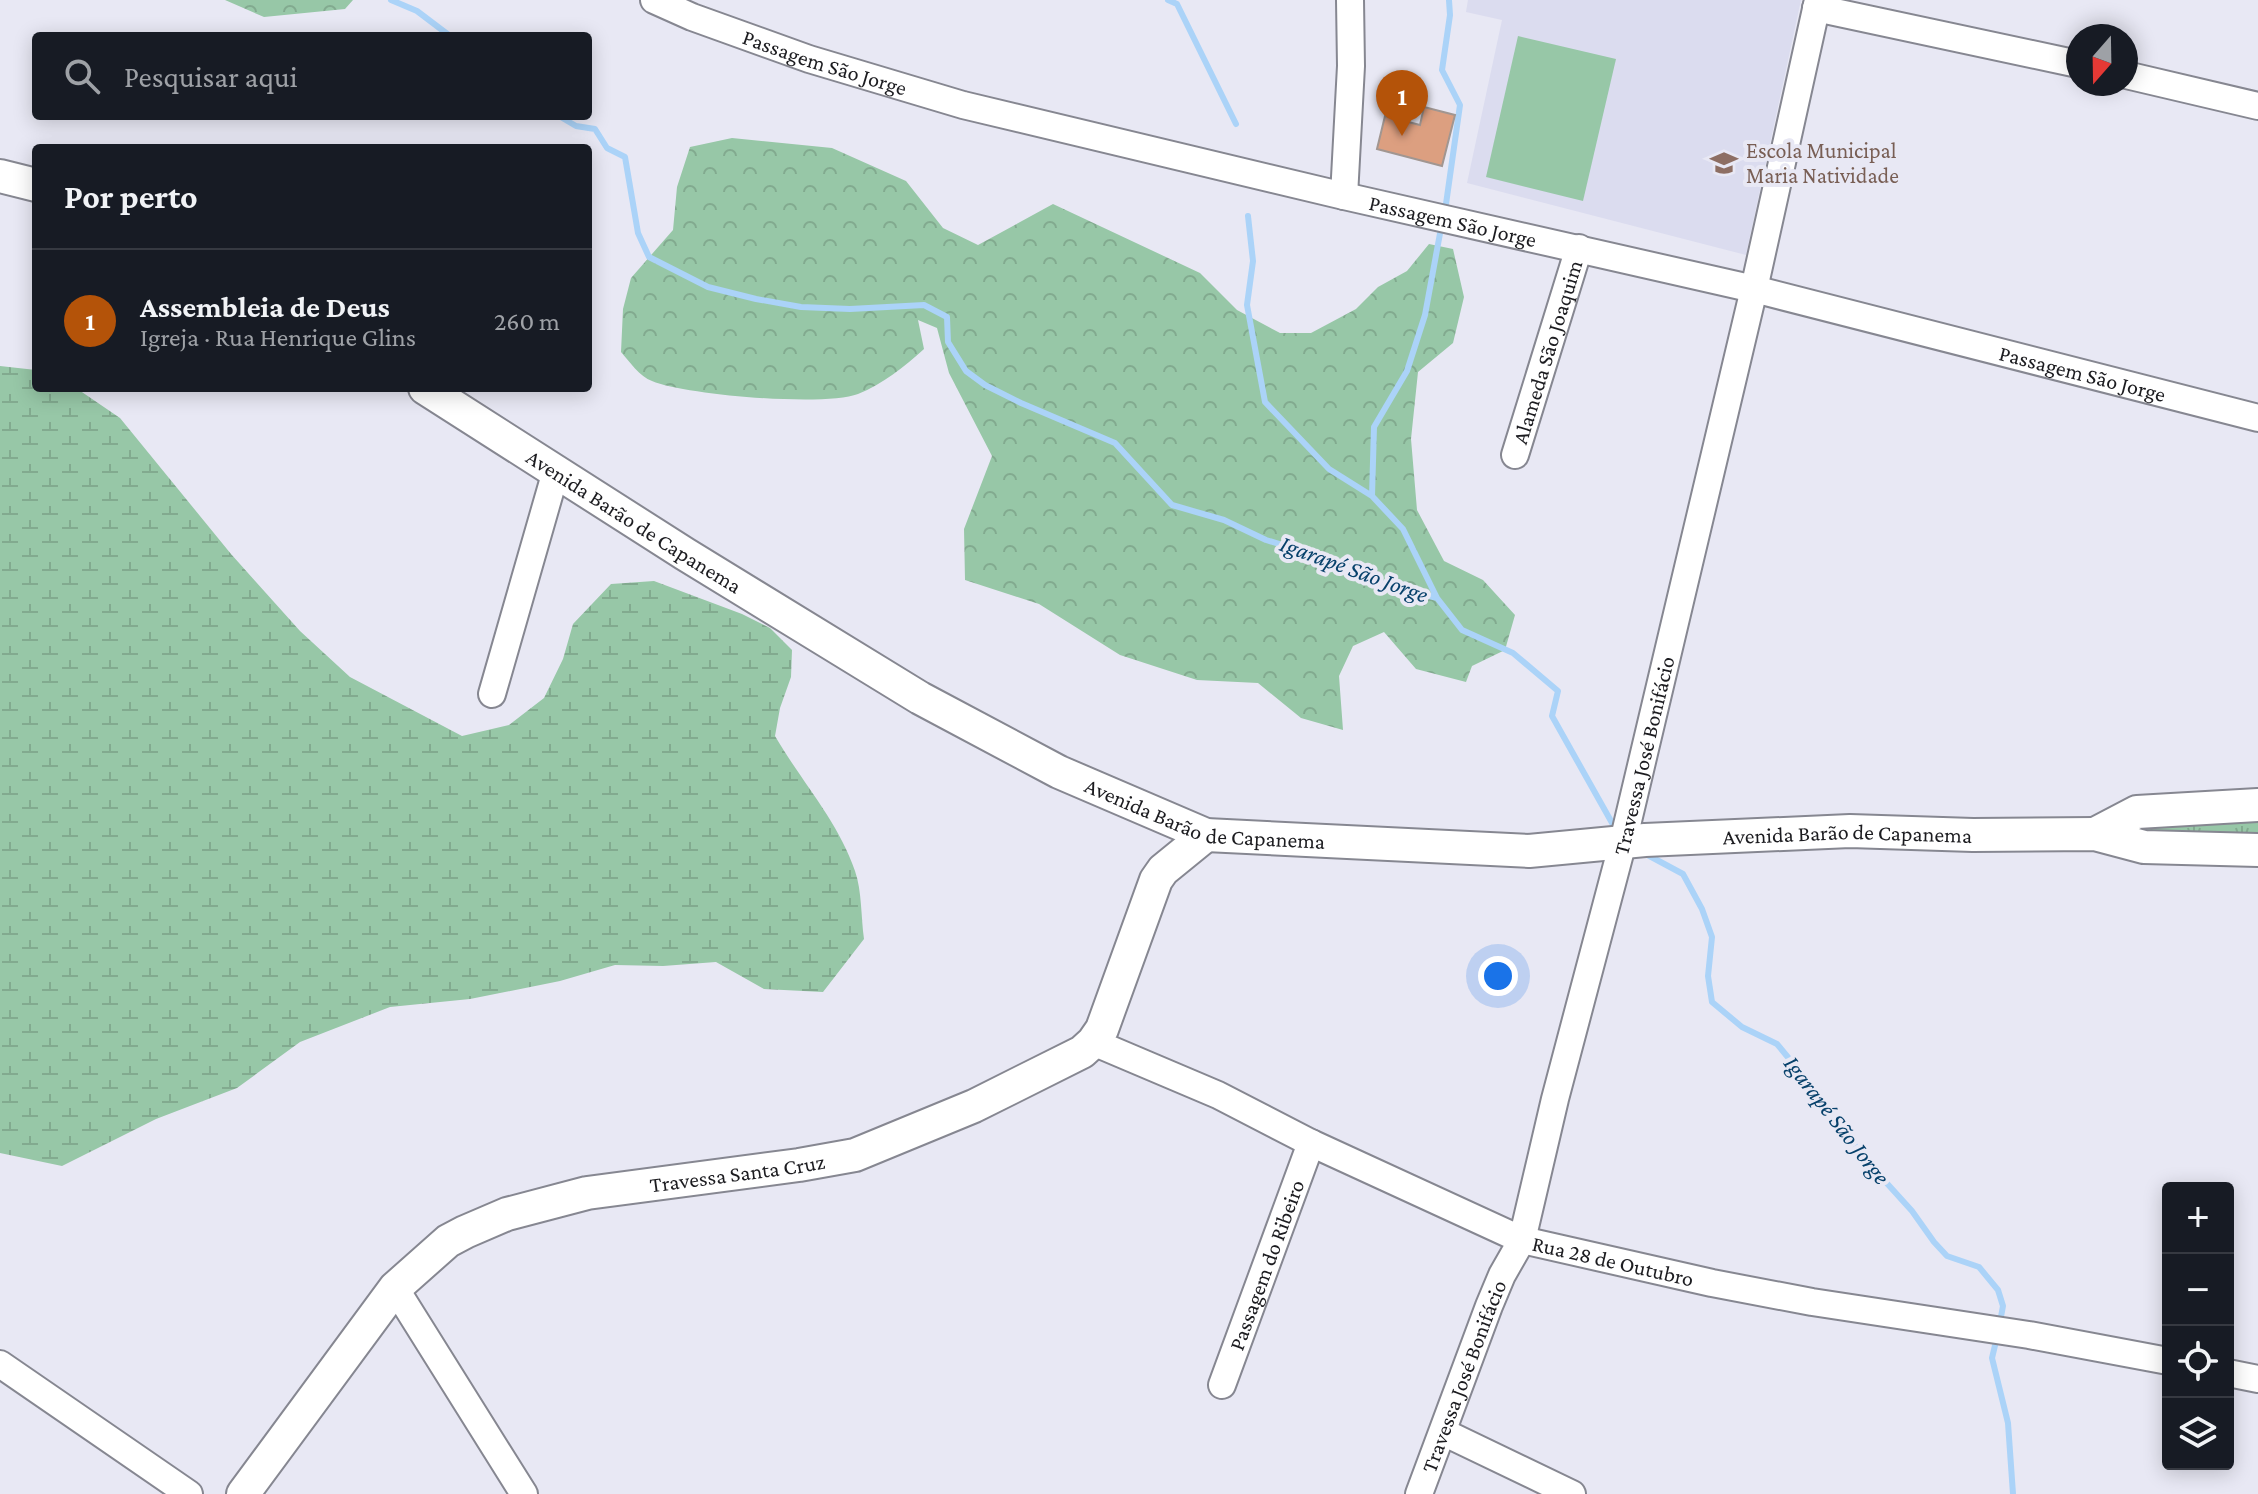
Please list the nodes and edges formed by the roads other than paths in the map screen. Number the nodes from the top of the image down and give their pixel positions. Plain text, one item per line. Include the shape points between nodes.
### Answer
1 (654, 0) edge
2 (1350, 0) edge
3 (1817, 4) edge
4 (2066, 61) edge
5 (2138, 78) edge
6 (2258, 106) edge
7 (0, 176) edge
8 (32, 184) edge
9 (1344, 196) junction
10 (1579, 248) junction
11 (1754, 289) junction
12 (431, 392) edge
13 (2258, 418) edge
14 (1515, 455) dead end
15 (556, 471) junction
16 (492, 694) dead end
17 (2258, 805) edge
18 (2095, 834) junction
19 (1206, 835) junction
20 (1623, 842) junction
21 (2258, 850) edge
22 (1093, 1042) junction
23 (1311, 1143) junction
24 (1522, 1240) junction
25 (395, 1288) junction
26 (2162, 1360) edge
27 (0, 1364) edge
28 (2234, 1374) edge
29 (2258, 1379) edge
30 (1222, 1385) dead end
31 (1443, 1432) junction
32 (189, 1494) edge
33 (243, 1494) edge
34 (524, 1494) edge
35 (1419, 1494) edge
36 (1572, 1494) edge

1 - 9 street, Passagem São Jorge via 809,59 963,105
2 - 9 street
3 - 4 street
3 - 11 street, Travessa José Bonifácio
5 - 6 street
7 - 8 street
9 - 10 street, Passagem São Jorge
10 - 11 street, Passagem São Jorge
10 - 14 street, Alameda São Joaquim
11 - 13 street, Passagem São Jorge
11 - 20 street, Travessa José Bonifácio
12 - 15 street, Avenida Barão de Capanema
15 - 16 street
15 - 19 street, Avenida Barão de Capanema via 920,698 1059,772
17 - 18 street, Avenida Barão de Capanema via 2137,812
18 - 20 street, Avenida Barão de Capanema via 1850,831
18 - 21 street, Avenida Barão de Capanema via 2144,847
19 - 20 street, Avenida Barão de Capanema via 1529,851
19 - 22 street, Travessa Santa Cruz via 1163,870 1151,890 1108,1017
20 - 24 street, Travessa José Bonifácio
22 - 23 street, Rua 28 de Outubro via 1218,1095
22 - 25 street, Travessa Santa Cruz via 974,1106 855,1155 587,1193 486,1221 448,1241
23 - 24 street, Rua 28 de Outubro
23 - 30 street, Passagem do Ribeiro
24 - 26 street, Rua 28 de Outubro via 1812,1302
24 - 31 street, Travessa José Bonifácio via 1489,1306
25 - 33 street, Travessa Santa Cruz
25 - 34 street
27 - 32 street
28 - 29 street
31 - 35 street, Travessa José Bonifácio
31 - 36 street

